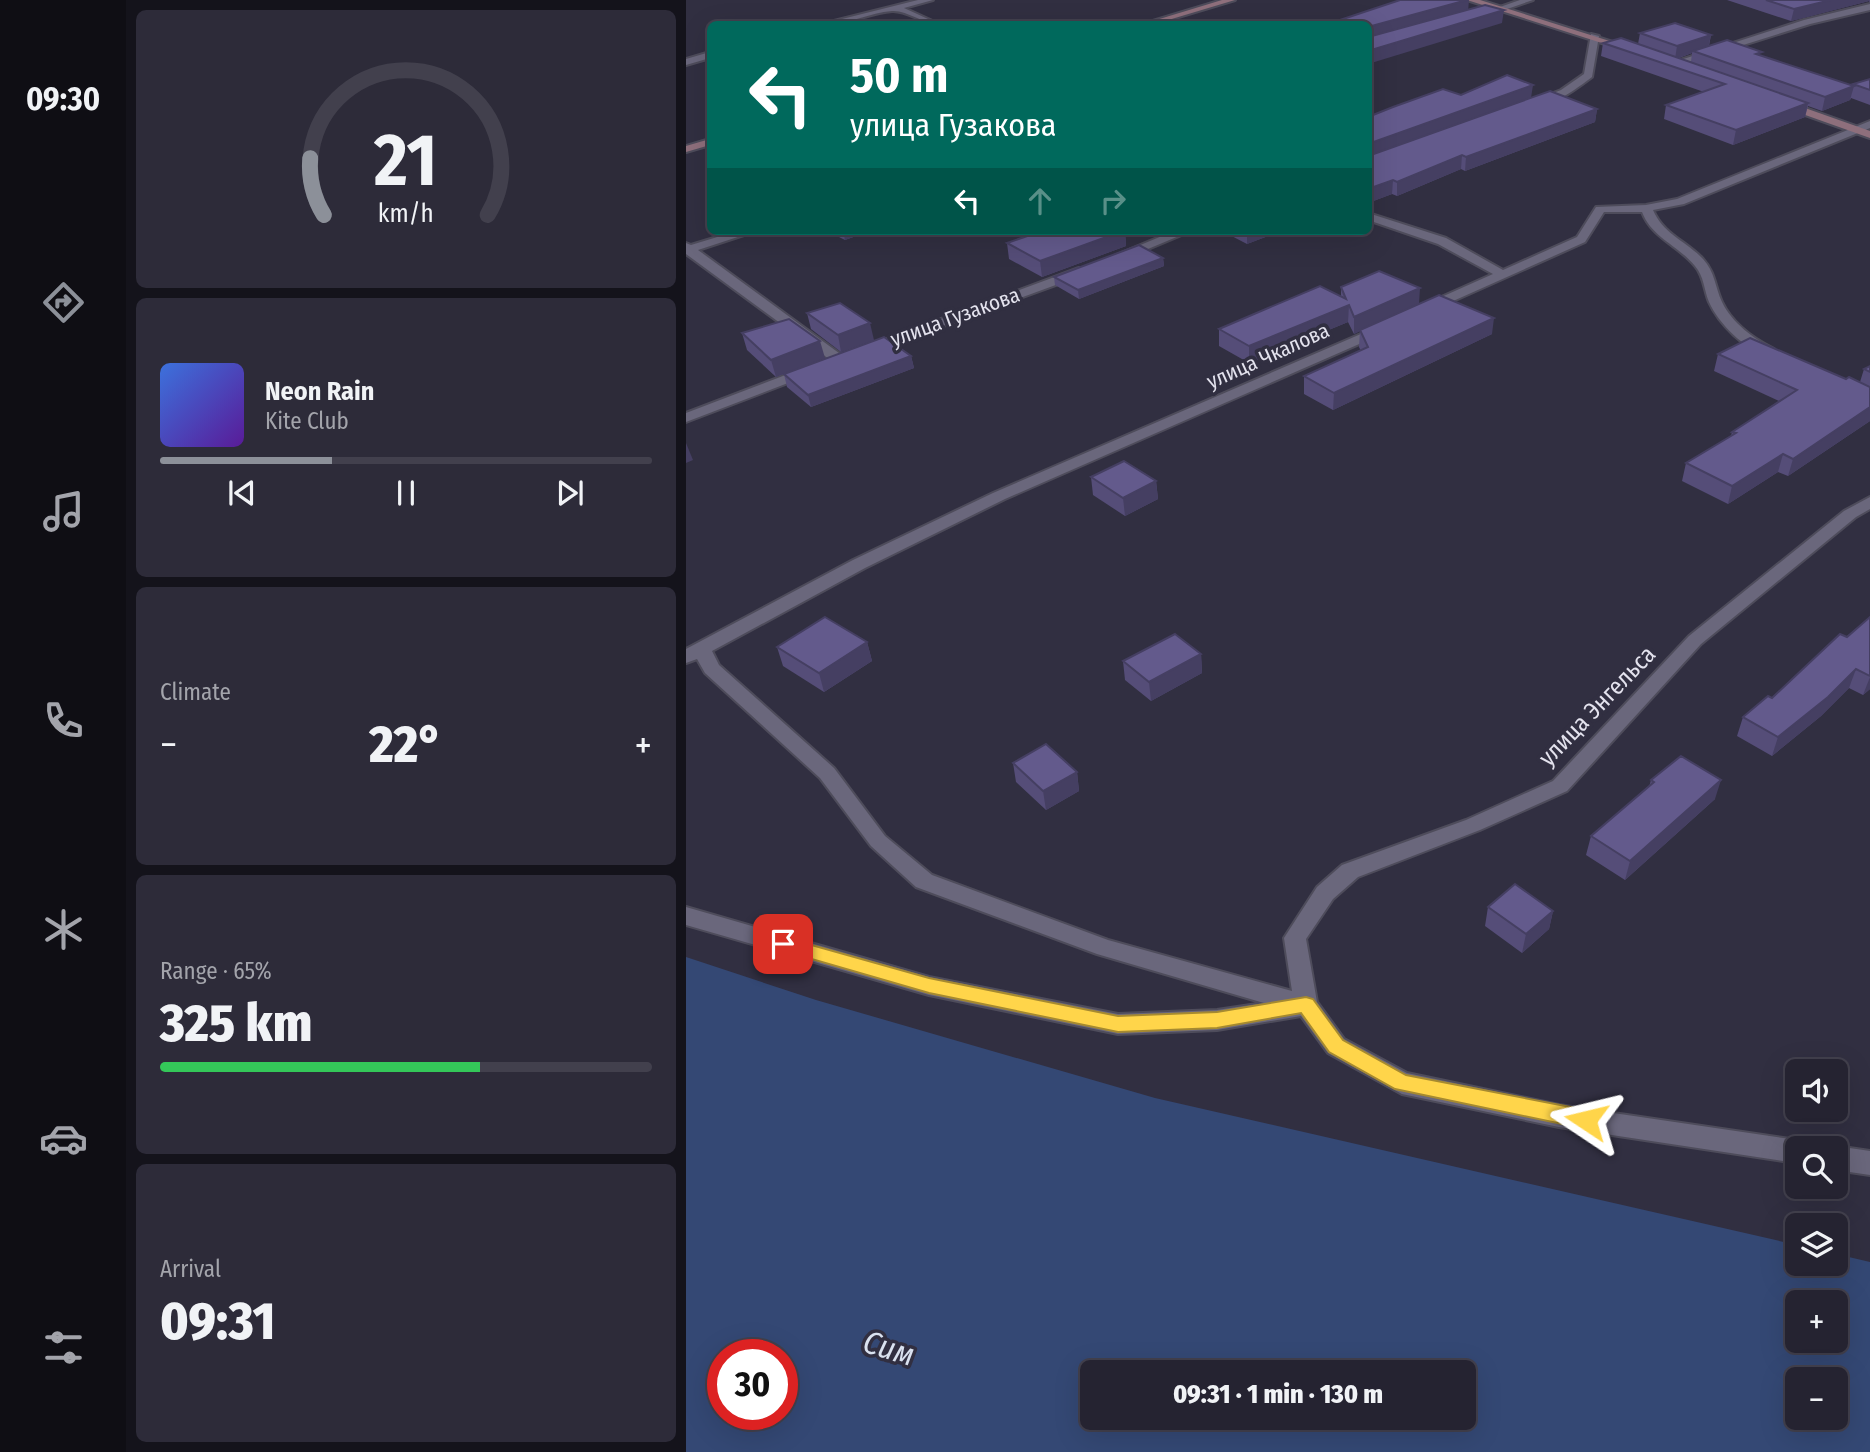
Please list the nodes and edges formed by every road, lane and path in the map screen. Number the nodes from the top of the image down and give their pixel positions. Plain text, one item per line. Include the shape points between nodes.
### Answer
1 (929, 0) edge
2 (1231, 0) edge
3 (1471, 0) edge
4 (1529, 0) edge
5 (1870, 7) edge
6 (895, 8) junction
7 (1504, 9) junction
8 (1464, 19) edge
9 (839, 21) edge
10 (928, 21) edge
11 (1158, 21) edge
12 (1594, 36) junction
13 (1639, 52) edge
14 (707, 56) edge
15 (1662, 60) edge
16 (686, 62) edge
17 (1674, 64) junction
18 (1685, 68) edge
19 (1768, 98) edge
20 (1517, 111) edge
21 (1870, 124) edge
22 (1855, 130) junction
23 (1870, 135) edge
24 (707, 143) edge
25 (686, 149) edge
26 (1646, 208) junction
27 (1372, 217) edge
28 (736, 235) edge
29 (1175, 235) edge
30 (687, 249) edge
31 (1502, 274) junction
32 (838, 359) junction
33 (1788, 361) edge
34 (686, 418) edge
35 (1870, 502) edge
36 (694, 654) edge
37 (686, 916) edge
38 (1306, 1005) junction
39 (1785, 1150) edge
40 (1848, 1160) edge
41 (1870, 1163) edge

1 - 6 street
2 - 11 main road
3 - 7 main road
4 - 7 street
5 - 17 street
6 - 9 street
6 - 10 street
7 - 8 street
7 - 12 main road
12 - 13 main road
12 - 20 street via 1589,75 1565,92
14 - 16 street
15 - 17 main road
17 - 18 main road
19 - 22 main road
21 - 22 street, улица Чкалова
22 - 23 main road
22 - 26 street, улица Чкалова via 1680,202
24 - 25 main road
26 - 31 street, улица Чкалова via 1600,209 1581,239
26 - 33 street via 1662,234 1704,268 1718,306 1753,344
27 - 31 street via 1442,241
28 - 30 street
29 - 32 street, улица Гузакова
30 - 32 street
31 - 36 street, улица Чкалова via 999,496 859,564
32 - 34 street, улица Гузакова
35 - 38 street, улица Энгельса via 1695,640 1560,786 1474,825 1350,871 1325,893 1295,938
36 - 38 street via 827,773 878,841 924,881 1105,948
37 - 38 street via 929,986 1118,1024 1217,1020
38 - 39 street via 1336,1046 1402,1083 1559,1115
40 - 41 street

